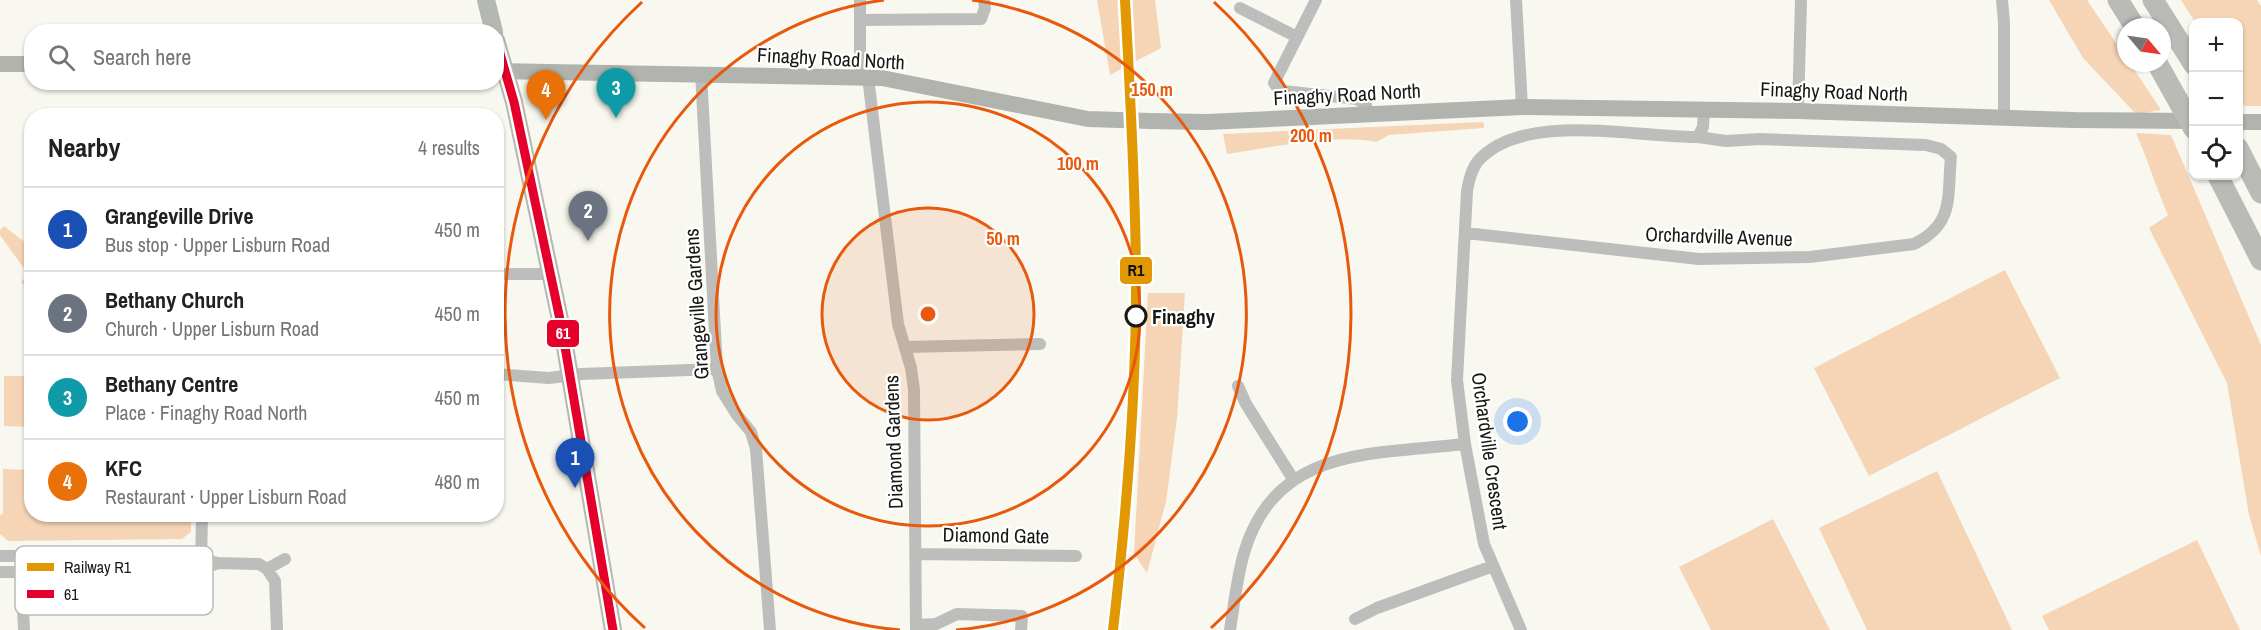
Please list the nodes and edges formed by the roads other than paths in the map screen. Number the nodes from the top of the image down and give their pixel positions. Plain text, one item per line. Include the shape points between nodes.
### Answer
1 (486, 0) edge
2 (860, 0) edge
3 (984, 0) edge
4 (1316, 0) edge
5 (1516, 0) edge
6 (1801, 0) edge
7 (2002, 0) edge
8 (2118, 0) edge
9 (2153, 0) edge
10 (1240, 8) dead end
11 (2129, 18) edge
12 (860, 20) junction
13 (492, 24) edge
14 (1297, 37) junction
15 (2189, 58) edge
16 (0, 64) edge
17 (24, 64) edge
18 (504, 71) edge
19 (2163, 72) edge
20 (701, 73) junction
21 (864, 77) junction
22 (504, 83) edge
23 (1522, 107) junction
24 (1704, 109) junction
25 (1798, 111) junction
26 (1367, 114) junction
27 (2004, 118) junction
28 (2189, 121) edge
29 (2243, 122) edge
30 (2261, 122) edge
31 (2191, 126) edge
32 (1698, 137) junction
33 (2243, 156) edge
34 (2220, 180) edge
35 (2261, 193) edge
36 (1466, 233) junction
37 (2261, 260) edge
38 (504, 274) edge
39 (551, 274) junction
40 (1040, 344) dead end
41 (906, 347) junction
42 (717, 369) junction
43 (504, 375) edge
44 (571, 375) junction
45 (1238, 386) dead end
46 (1466, 444) junction
47 (1293, 479) junction
48 (202, 522) edge
49 (201, 546) edge
50 (916, 554) junction
51 (0, 555) edge
52 (15, 556) edge
53 (1076, 556) dead end
54 (285, 559) dead end
55 (213, 563) edge
56 (1493, 566) junction
57 (267, 568) junction
58 (23, 615) edge
59 (1355, 619) dead end
60 (916, 627) edge
61 (24, 630) edge
62 (277, 630) edge
63 (613, 630) edge
64 (770, 630) edge
65 (1021, 630) edge
66 (1230, 630) edge
67 (1521, 630) edge

1 - 13 main road
2 - 12 street, Diamond Gardens
3 - 12 street via 981,19
4 - 14 street
5 - 23 street
6 - 25 street
7 - 27 street
8 - 11 highway
9 - 15 highway
10 - 14 street
12 - 21 street, Diamond Gardens
14 - 26 street via 1276,76 1274,83 1278,89 1357,99 1366,105
16 - 17 street
18 - 20 street, Finaghy Road North
19 - 31 highway
20 - 21 street, Finaghy Road North
20 - 42 street, Grangeville Gardens
21 - 26 street, Finaghy Road North via 1088,119 1207,122
21 - 41 street, Diamond Gardens via 898,324
22 - 39 main road
23 - 24 street, Finaghy Road North
23 - 26 street, Finaghy Road North
24 - 25 street, Finaghy Road North
24 - 32 street
25 - 27 street, Finaghy Road North
27 - 28 street, Finaghy Road North
29 - 30 street
32 - 36 street, Orchardville Avenue via 1576,130 1539,134 1503,144 1478,161 1472,170
32 - 36 street, Orchardville Avenue via 1726,141 1926,145 1941,149 1951,157 1945,216 1927,238 1914,244 1771,260 1663,256
33 - 35 highway
34 - 37 highway
36 - 46 street, Orchardville Crescent via 1457,380
38 - 39 street
39 - 44 main road
40 - 41 street
41 - 50 street, Diamond Gardens via 914,390
42 - 44 street
42 - 64 street, Grangeville Gardens via 722,391 751,432 756,449
43 - 44 street via 549,378
44 - 63 main road
45 - 47 street
46 - 47 street via 1350,458 1324,464
46 - 56 street, Orchardville Crescent via 1484,544
47 - 66 street via 1268,503 1256,524 1244,553
48 - 49 street
50 - 53 street, Diamond Gate
50 - 60 street, Diamond Gardens
51 - 52 street
54 - 57 street
55 - 57 street via 258,564
56 - 59 street
56 - 67 street, Orchardville Crescent
57 - 62 street via 275,581
58 - 61 street
60 - 65 street via 936,624 957,614 1022,616

